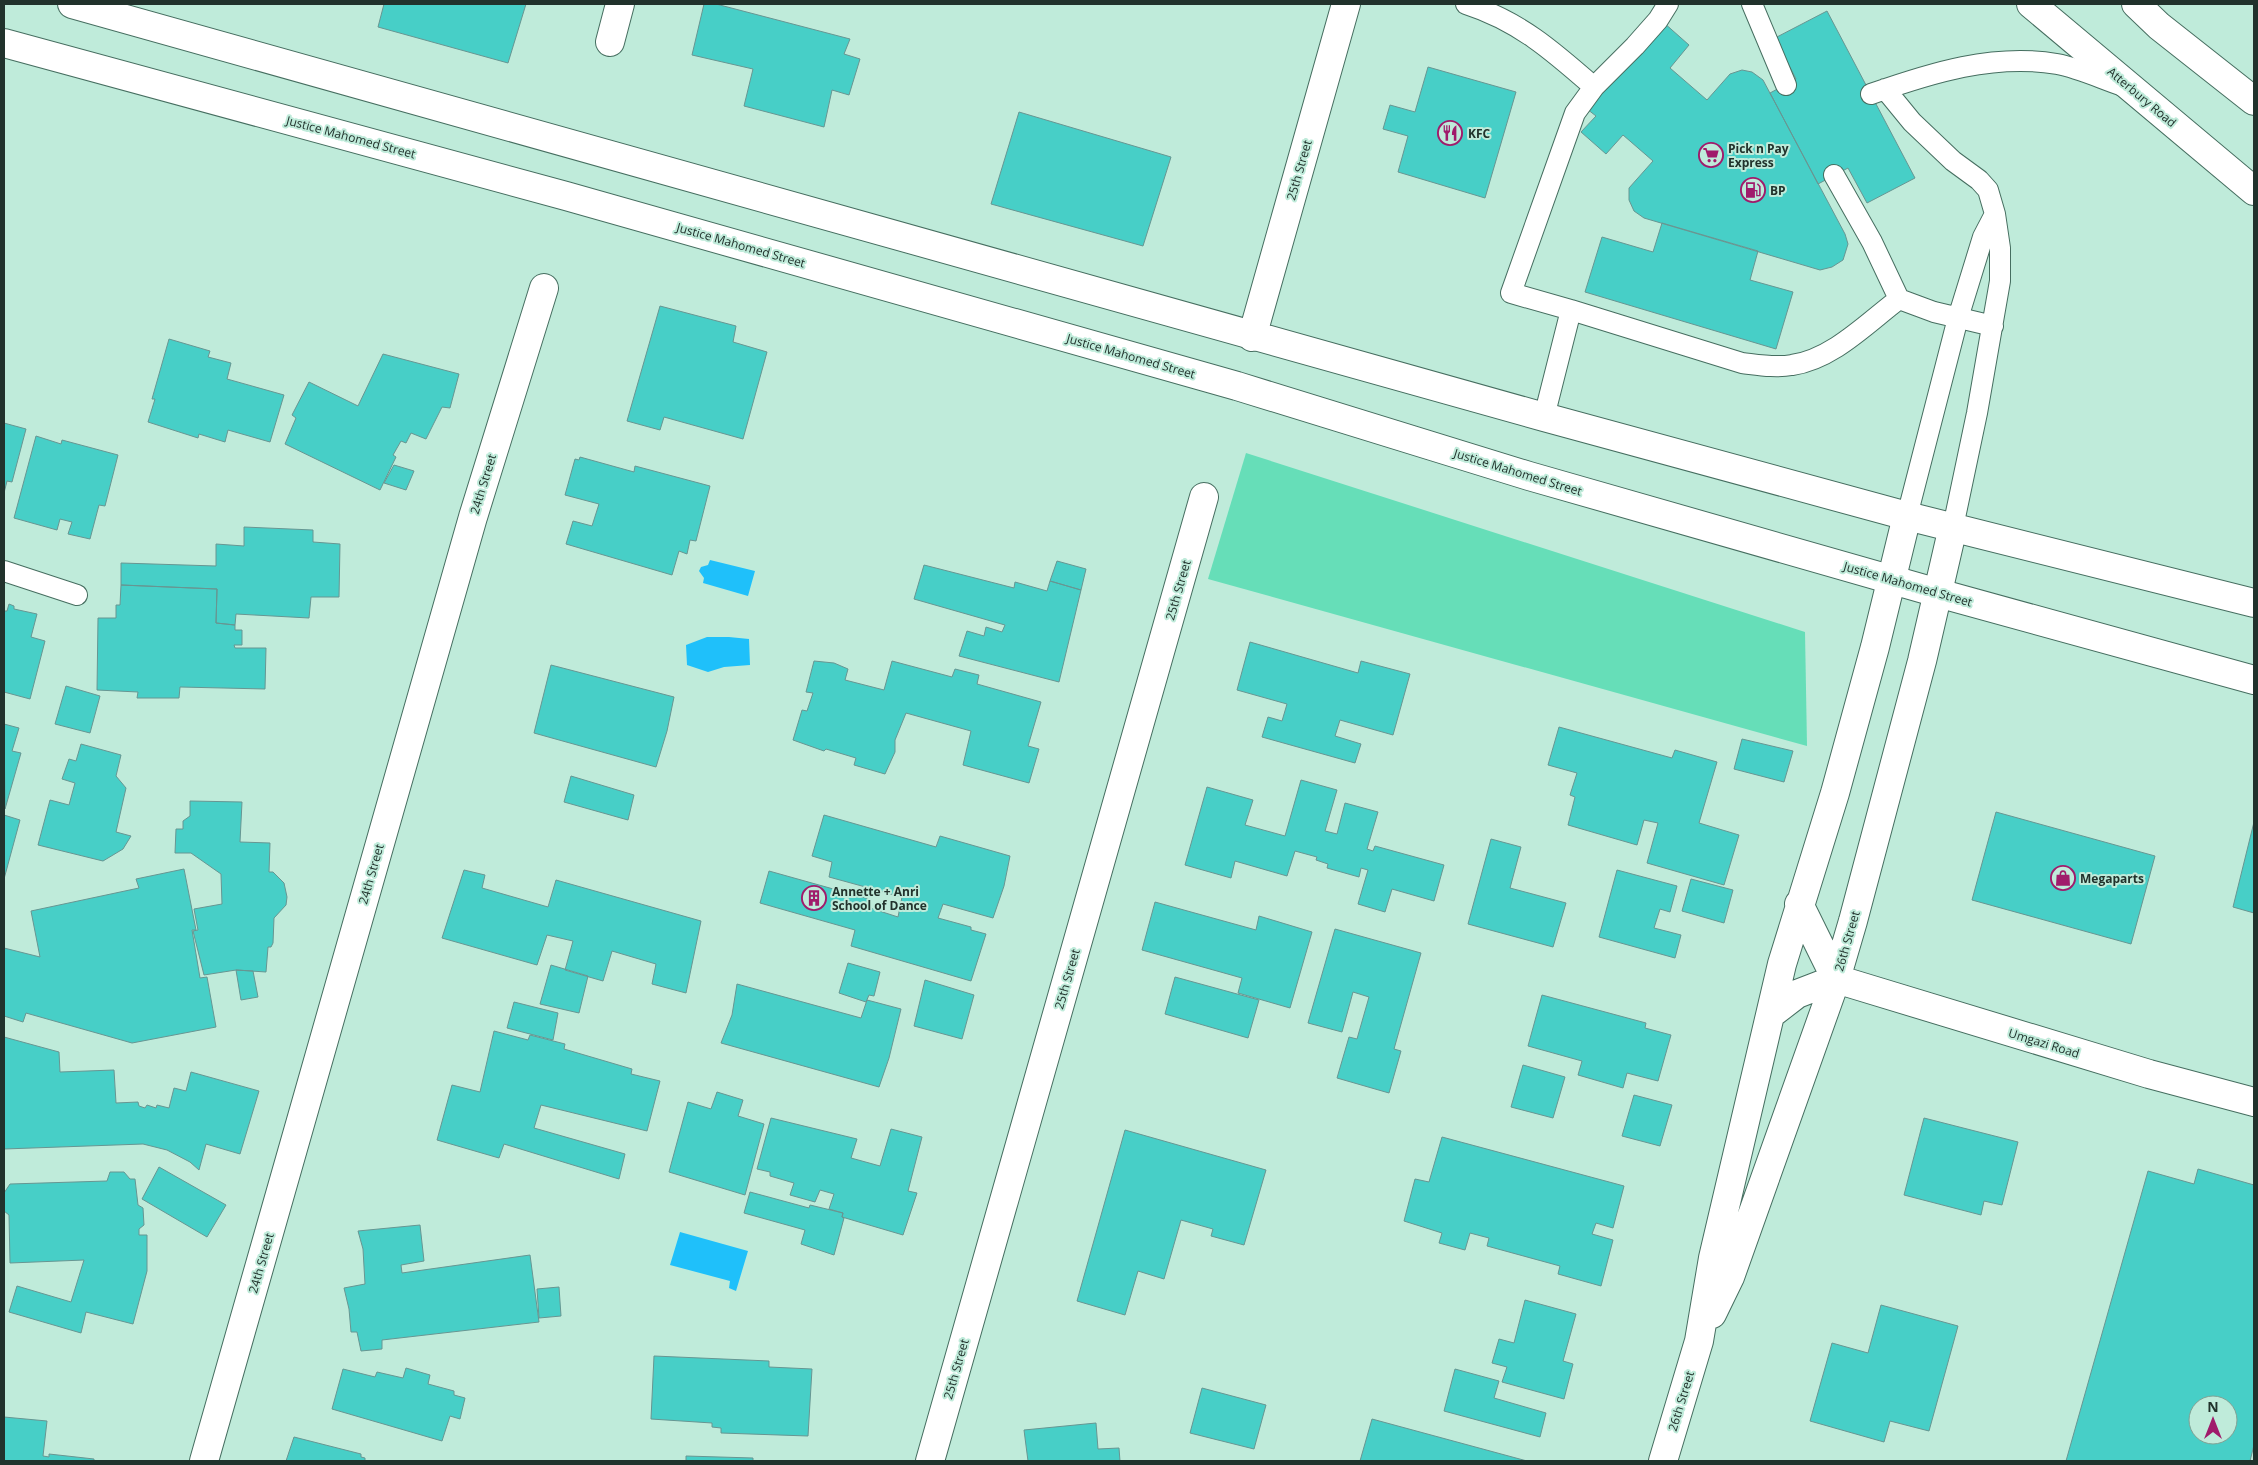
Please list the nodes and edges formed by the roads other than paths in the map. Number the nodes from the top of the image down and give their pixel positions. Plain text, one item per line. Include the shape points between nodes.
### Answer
1 (72, 4) edge
2 (620, 4) edge
3 (1346, 4) edge
4 (1466, 4) edge
5 (1668, 4) edge
6 (1752, 4) edge
7 (2031, 4) edge
8 (2136, 4) edge
9 (610, 42) dead end
10 (4, 43) edge
11 (1786, 85) dead end
12 (1594, 87) junction
13 (2134, 90) junction
14 (2254, 101) edge
15 (1834, 175) dead end
16 (2254, 191) edge
17 (1995, 214) junction
18 (544, 288) dead end
19 (1899, 300) junction
20 (1571, 310) junction
21 (1958, 318) junction
22 (1993, 326) junction
23 (1252, 336) junction
24 (1544, 417) junction
25 (1204, 497) dead end
26 (1906, 516) junction
27 (1953, 528) junction
28 (4, 571) edge
29 (1891, 580) junction
30 (1938, 593) junction
31 (77, 595) dead end
32 (2254, 603) edge
33 (2254, 680) edge
34 (1800, 904) junction
35 (1836, 979) junction
36 (1771, 1014) junction
37 (2254, 1102) edge
38 (1699, 1341) junction
39 (204, 1461) edge
40 (930, 1461) edge
41 (1663, 1461) edge

1 - 23 street
2 - 9 street
3 - 23 street, 25th Street
4 - 12 lane via 1494,13 1532,35
5 - 12 lane via 1636,46
6 - 11 lane
7 - 13 street, Atterbury Road
8 - 14 street
10 - 29 street, Justice Mahomed Street via 576,199 1208,378 1529,476
12 - 20 lane via 1575,113 1564,140 1511,293
13 - 16 street, Atterbury Road
13 - 17 lane via 2059,64 2014,61 1972,64 1878,91 1953,161 1979,180 1988,190
15 - 19 lane via 1872,242
17 - 21 lane via 1983,237
17 - 22 lane via 2000,281
18 - 39 street, 24th Street via 470,526
19 - 20 lane via 1827,353 1793,365 1767,367 1742,363
19 - 21 lane
20 - 24 lane
21 - 22 lane
21 - 26 lane
22 - 27 lane
23 - 24 street
24 - 26 street
25 - 40 street, 25th Street
26 - 27 street
26 - 29 street, 26th Street
27 - 30 street, 26th Street
27 - 32 street
28 - 31 lane
29 - 30 street, Justice Mahomed Street
29 - 34 street, 26th Street via 1876,647 1835,793
30 - 33 street, Justice Mahomed Street
30 - 35 street, 26th Street
34 - 35 street
34 - 36 street, 26th Street
35 - 36 street via 1797,994
35 - 37 street, Umgazi Road via 2149,1074
35 - 38 street, 26th Street via 1730,1277
36 - 38 street, 26th Street via 1716,1249
38 - 41 street, 26th Street

